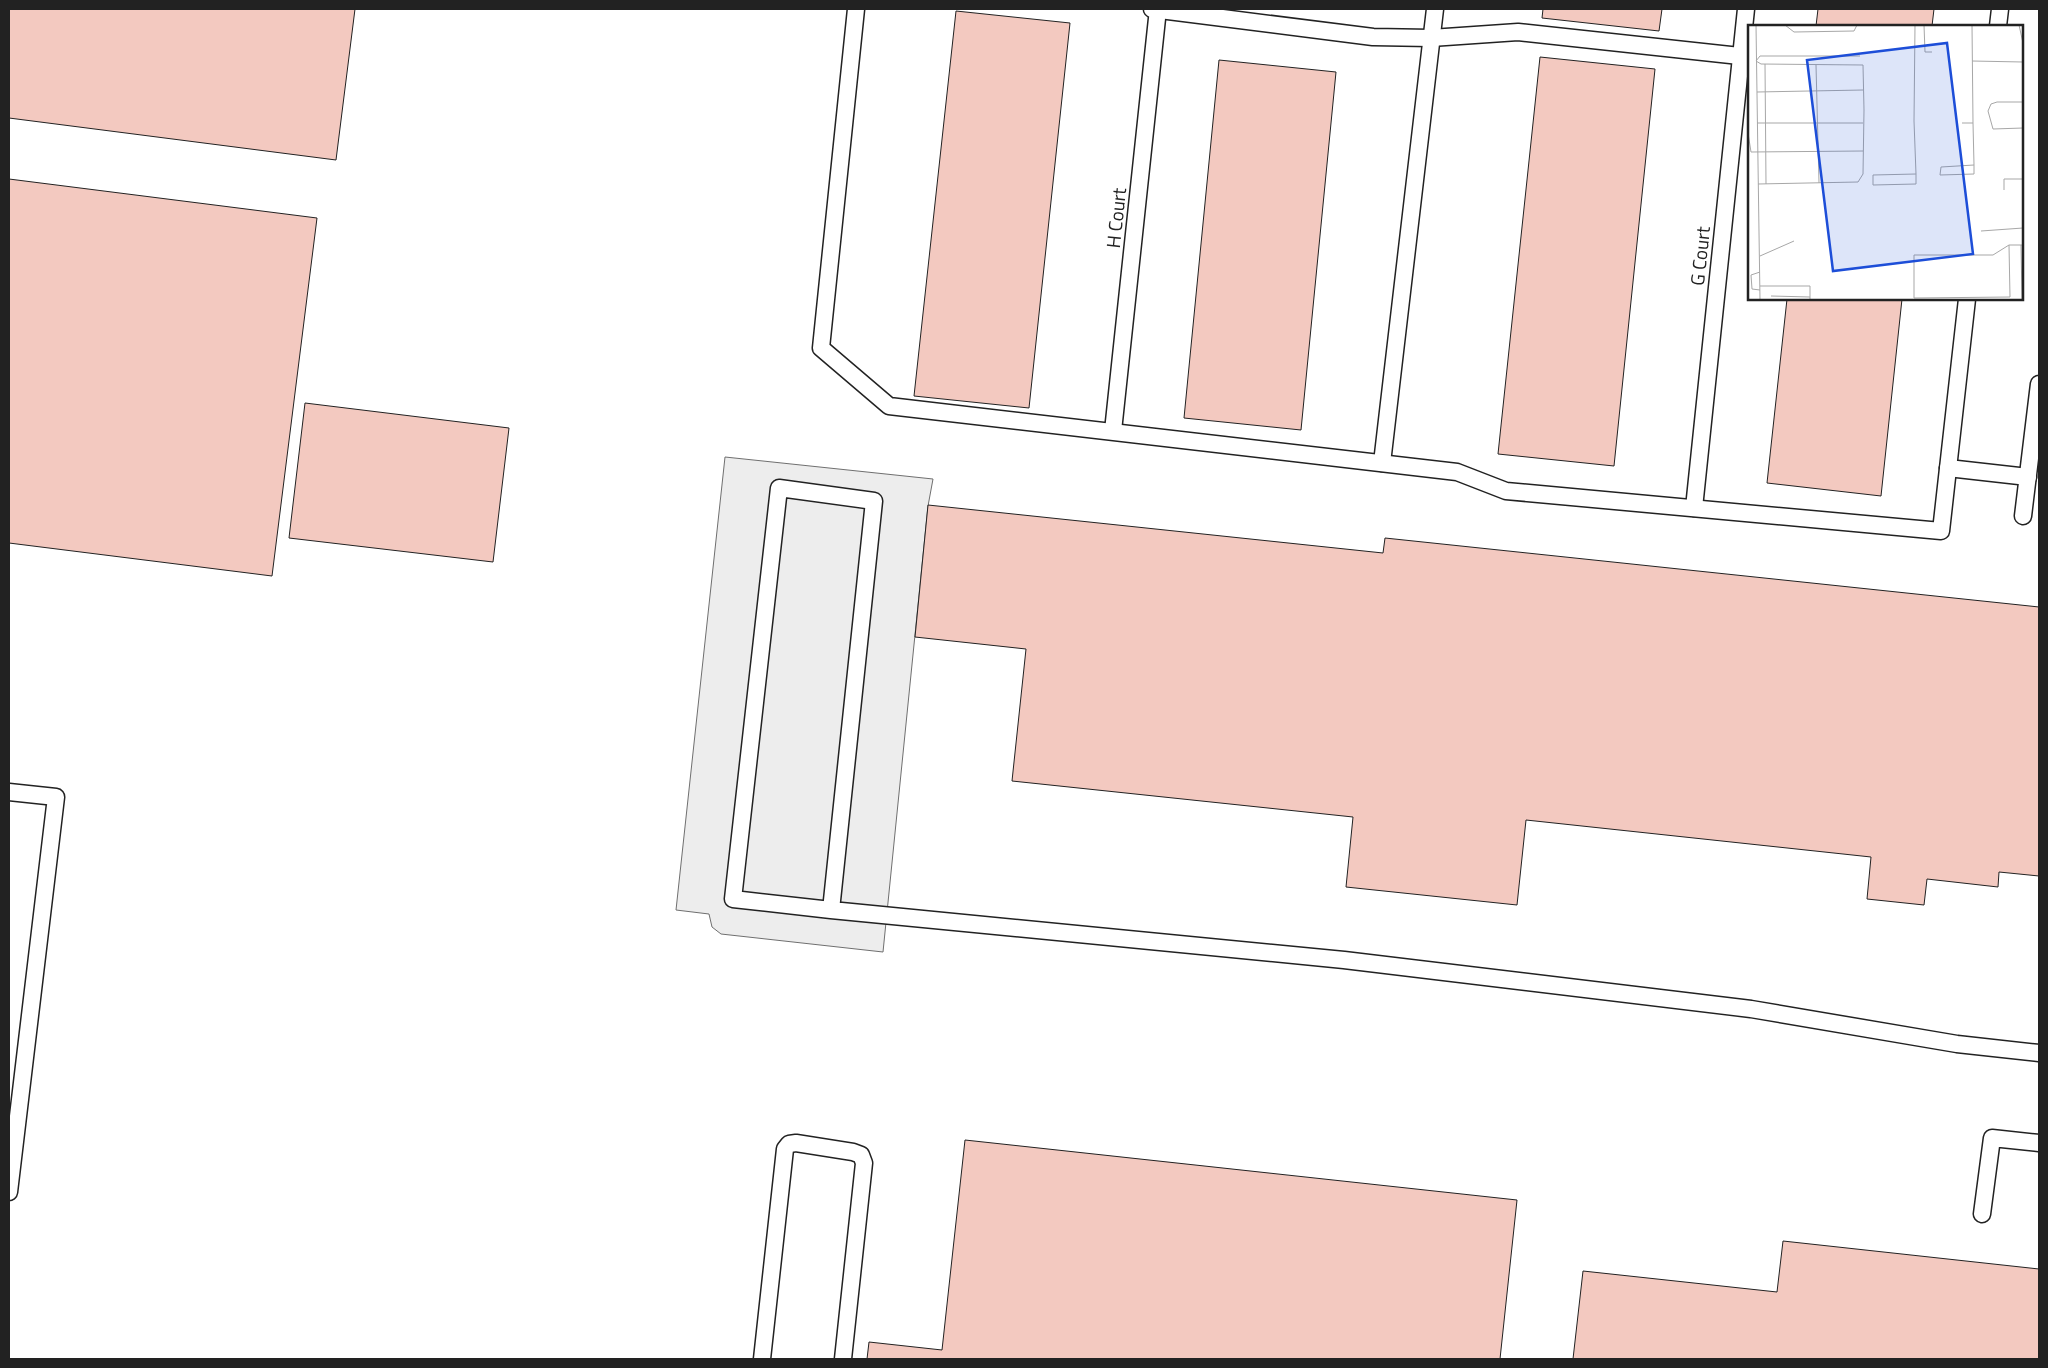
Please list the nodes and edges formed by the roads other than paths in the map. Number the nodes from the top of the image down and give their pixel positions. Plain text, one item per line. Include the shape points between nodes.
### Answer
1 (856, 9) edge
2 (1156, 9) edge
3 (1435, 9) edge
4 (1746, 9) edge
5 (2000, 9) edge
6 (1998, 25) edge
7 (1431, 38) junction
8 (1745, 57) edge
9 (1967, 300) edge
10 (2039, 384) edge
11 (1112, 431) junction
12 (1382, 463) junction
13 (1948, 468) junction
14 (2028, 477) junction
15 (1694, 508) junction
16 (2022, 516) dead end
17 (9, 792) edge
18 (830, 910) junction
19 (2039, 1053) edge
20 (2039, 1144) edge
21 (9, 1192) edge
22 (1982, 1214) dead end
23 (762, 1359) edge
24 (843, 1359) edge

1 - 11 lane via 821,348 890,406
2 - 7 lane via 1373,37
2 - 11 lane, H Court
3 - 7 lane
4 - 8 lane, G Court
5 - 6 lane
7 - 8 lane via 1518,32
7 - 12 lane
8 - 15 lane, G Court
9 - 13 lane
10 - 14 lane
11 - 12 lane
12 - 15 lane via 1457,472 1506,491
13 - 14 lane
13 - 15 lane via 1940,531
14 - 16 lane
17 - 21 lane via 56,797
18 - 18 lane via 733,899 779,488 874,501
18 - 19 lane via 1344,960 1751,1009 1957,1044
20 - 22 lane via 1992,1138
23 - 24 lane via 785,1149 796,1143 853,1152 861,1156 864,1163

